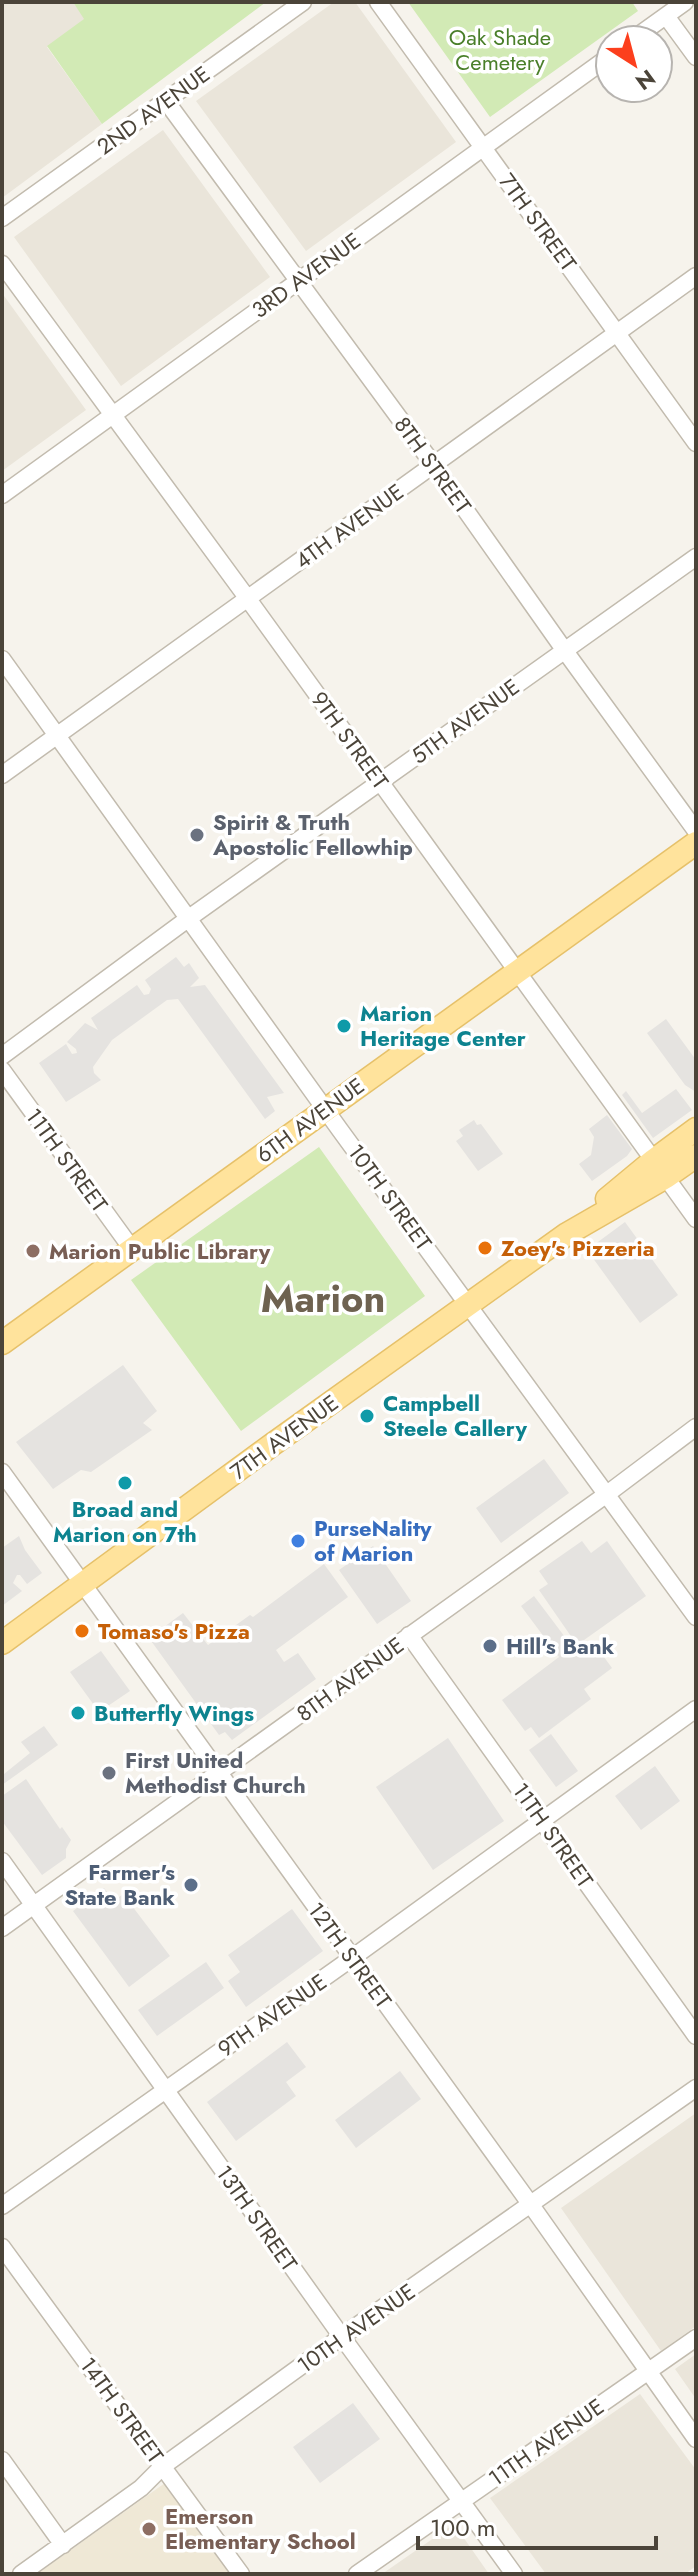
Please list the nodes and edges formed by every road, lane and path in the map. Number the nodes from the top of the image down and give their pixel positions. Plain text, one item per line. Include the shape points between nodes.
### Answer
1 (303, 2) edge
2 (378, 2) edge
3 (685, 2) edge
4 (666, 16) junction
5 (655, 24) edge
6 (696, 57) edge
7 (594, 68) edge
8 (166, 101) junction
9 (484, 147) junction
10 (2, 218) edge
11 (2, 264) edge
12 (696, 276) edge
13 (298, 281) junction
14 (618, 333) junction
15 (112, 415) junction
16 (696, 443) edge
17 (433, 464) junction
18 (2, 495) edge
19 (696, 557) edge
20 (248, 599) junction
21 (565, 651) junction
22 (2, 659) edge
23 (57, 735) junction
24 (2, 775) edge
25 (380, 782) junction
26 (696, 831) edge
27 (696, 843) edge
28 (189, 918) junction
29 (517, 972) junction
30 (2, 1056) edge
31 (2, 1070) edge
32 (325, 1108) junction
33 (696, 1129) edge
34 (696, 1156) edge
35 (660, 1168) junction
36 (696, 1219) edge
37 (132, 1249) junction
38 (468, 1305) junction
39 (2, 1343) edge
40 (696, 1427) edge
41 (2, 1472) edge
42 (607, 1494) junction
43 (84, 1584) junction
44 (696, 1617) edge
45 (409, 1635) junction
46 (2, 1643) edge
47 (696, 1709) edge
48 (218, 1773) junction
49 (543, 1821) junction
50 (2, 1861) edge
51 (34, 1906) junction
52 (2, 1928) edge
53 (352, 1958) junction
54 (696, 2036) edge
55 (696, 2088) edge
56 (166, 2090) junction
57 (531, 2205) junction
58 (2, 2206) edge
59 (2, 2247) edge
60 (341, 2337) junction
61 (696, 2338) edge
62 (648, 2372) junction
63 (696, 2439) edge
64 (2, 2460) edge
65 (163, 2466) junction
66 (462, 2501) junction
67 (63, 2545) junction
68 (21, 2574) edge
69 (241, 2574) edge
70 (357, 2574) edge
71 (514, 2574) edge

1 - 8 street, 2ND AVENUE
2 - 9 street, 7TH STREET
3 - 4 street
4 - 5 street
4 - 6 street
7 - 9 street, 3RD AVENUE
8 - 10 street, 2ND AVENUE
8 - 13 street, 8TH STREET
9 - 13 street, 3RD AVENUE
9 - 14 street, 7TH STREET
11 - 15 street, 9TH STREET
12 - 14 street, 4TH AVENUE
13 - 15 street, 3RD AVENUE
13 - 17 street, 8TH STREET
14 - 16 street, 7TH STREET
14 - 17 street, 4TH AVENUE
15 - 18 street, 3RD AVENUE
15 - 20 street, 9TH STREET
17 - 20 street, 4TH AVENUE
17 - 21 street, 8TH STREET
19 - 21 street, 5TH AVENUE
20 - 23 street, 4TH AVENUE
20 - 25 street, 9TH STREET
21 - 25 street, 5TH AVENUE
21 - 26 street, 8TH STREET
22 - 23 street, 10TH STREET
23 - 24 street, 4TH AVENUE
23 - 28 street, 10TH STREET
25 - 28 street, 5TH AVENUE
25 - 29 street, 9TH STREET
27 - 29 main road, 6TH AVENUE
28 - 30 street, 5TH AVENUE
28 - 32 street, 10TH STREET
29 - 32 main road, 6TH AVENUE
29 - 35 street, 9TH STREET
31 - 37 street, 11TH STREET
32 - 37 main road, 6TH AVENUE
32 - 38 street, 10TH STREET
33 - 35 main road, 7TH AVENUE
34 - 35 main road, 7TH AVENUE
35 - 36 street, 9TH STREET
35 - 38 main road, 7TH AVENUE
37 - 39 main road, 6TH AVENUE
38 - 42 street, 10TH STREET
38 - 43 main road, 7TH AVENUE
40 - 42 street, 8TH AVENUE
41 - 43 street, 12TH STREET
42 - 44 street, 10TH STREET
42 - 45 street, 8TH AVENUE
43 - 46 main road, 7TH AVENUE
43 - 48 street, 12TH STREET
45 - 48 street, 8TH AVENUE
45 - 49 street, 11TH STREET
47 - 49 street, 9TH AVENUE
48 - 51 street, 8TH AVENUE
48 - 53 street, 12TH STREET
49 - 53 street, 9TH AVENUE
49 - 54 street, 11TH STREET
50 - 51 street, 13TH STREET
51 - 52 street, 8TH AVENUE
51 - 56 street, 13TH STREET
53 - 56 street, 9TH AVENUE
53 - 57 street, 12TH STREET
55 - 57 street, 10TH AVENUE
56 - 58 street, 9TH AVENUE
56 - 60 street, 13TH STREET
57 - 60 street, 10TH AVENUE
57 - 62 street, 12TH STREET
59 - 65 street, 14TH STREET
60 - 65 street, 10TH AVENUE
60 - 66 street, 13TH STREET
61 - 62 street, 11TH AVENUE
62 - 63 street, 12TH STREET
62 - 66 street, 11TH AVENUE
64 - 67 street
65 - 67 street, 10TH AVENUE
65 - 69 street, 14TH STREET
66 - 70 street, 11TH AVENUE
66 - 71 street, 13TH STREET
67 - 68 street, 10TH AVENUE

